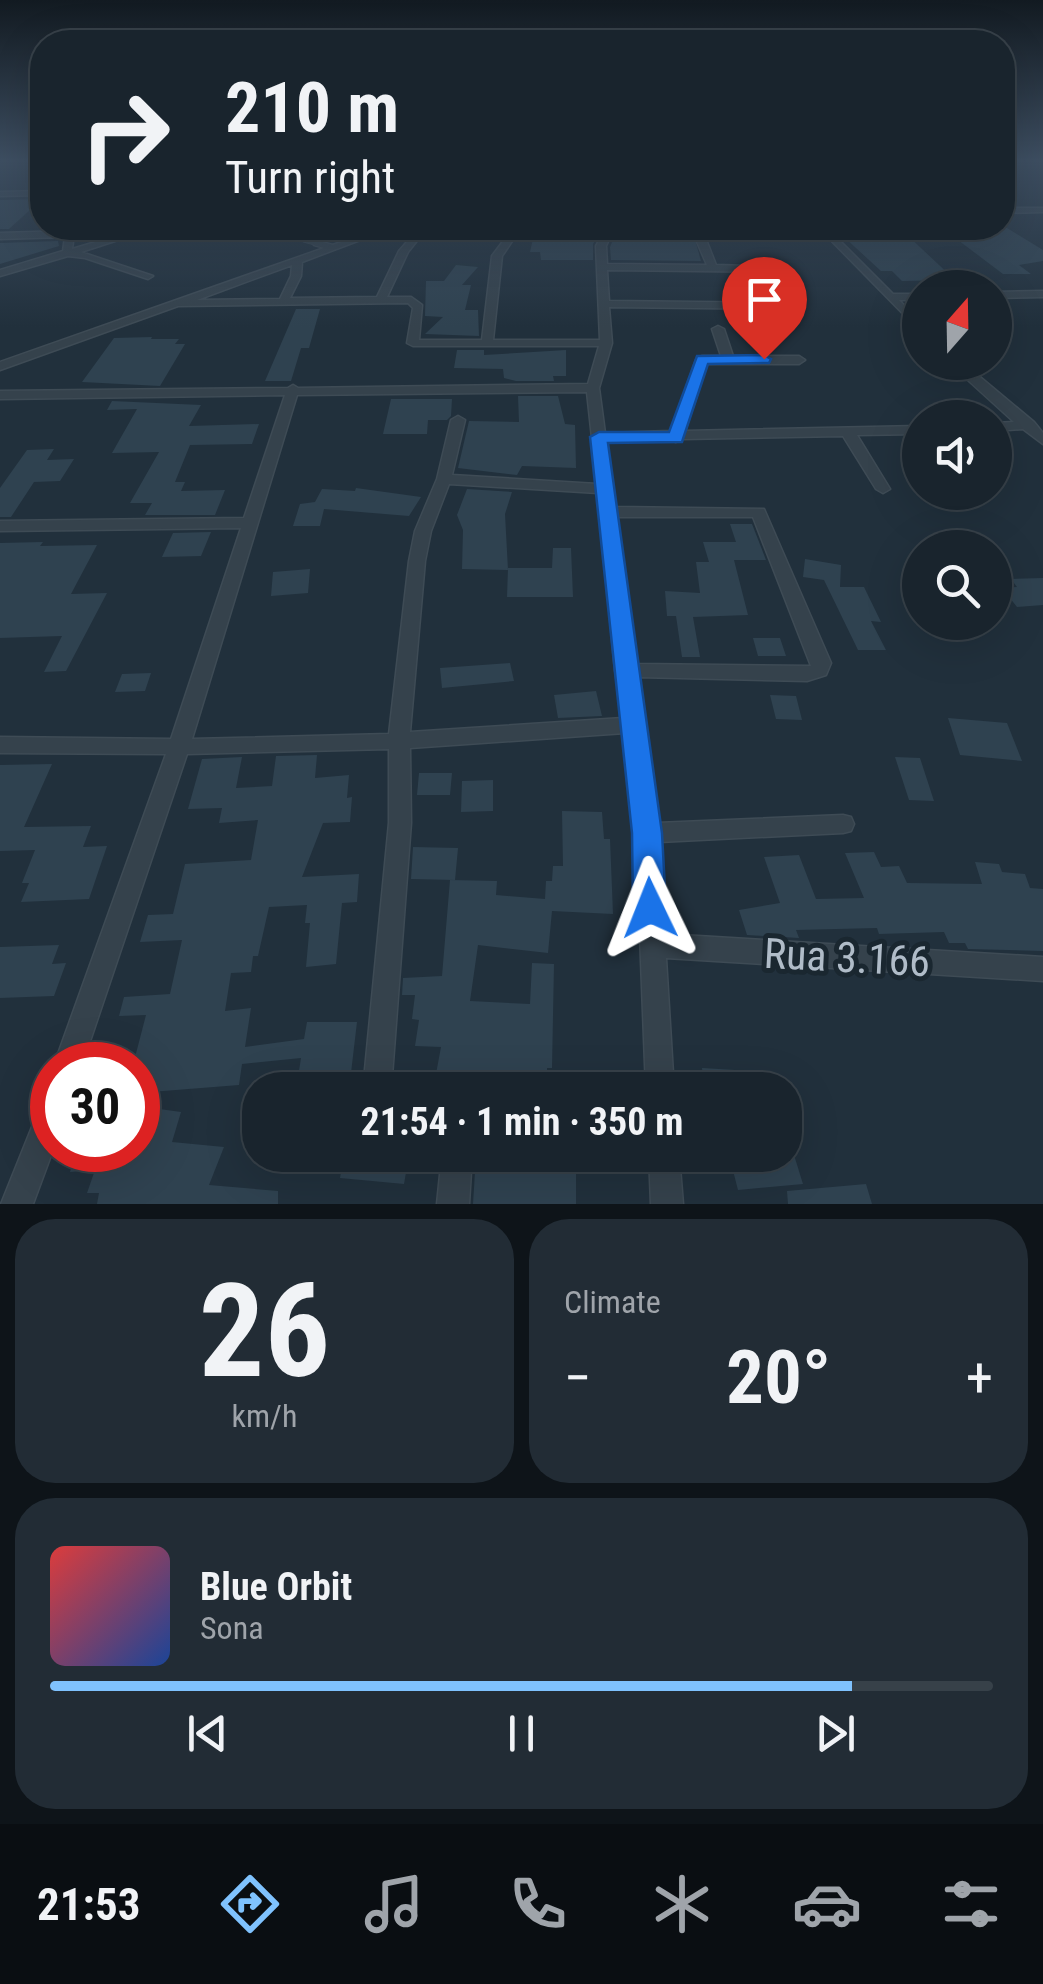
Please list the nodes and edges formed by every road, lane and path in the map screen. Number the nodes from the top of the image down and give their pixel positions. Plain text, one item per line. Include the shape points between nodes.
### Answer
1 (30, 234) edge
2 (0, 236) edge
3 (71, 240) edge
4 (111, 240) edge
5 (308, 240) edge
6 (354, 240) edge
7 (413, 240) edge
8 (508, 240) edge
9 (604, 240) edge
10 (702, 240) edge
11 (834, 240) edge
12 (331, 248) junction
13 (67, 253) junction
14 (298, 260) junction
15 (603, 267) junction
16 (713, 268) junction
17 (782, 268) dead end
18 (0, 273) edge
19 (148, 276) dead end
20 (1043, 294) edge
21 (1012, 295) edge
22 (890, 298) junction
23 (902, 298) edge
24 (381, 300) junction
25 (283, 302) junction
26 (173, 303) junction
27 (602, 304) junction
28 (776, 306) dead end
29 (902, 310) edge
30 (718, 329) dead end
31 (487, 342) junction
32 (606, 343) junction
33 (728, 359) junction
34 (799, 360) dead end
35 (0, 366) edge
36 (973, 380) edge
37 (593, 388) junction
38 (293, 389) junction
39 (0, 395) edge
40 (458, 420) dead end
41 (1043, 425) edge
42 (1012, 426) edge
43 (1022, 426) junction
44 (902, 430) edge
45 (848, 432) junction
46 (599, 437) junction
47 (676, 438) junction
48 (1043, 440) edge
49 (444, 479) junction
50 (602, 488) junction
51 (883, 489) dead end
52 (607, 512) junction
53 (250, 523) junction
54 (0, 526) edge
55 (626, 670) junction
56 (632, 725) junction
57 (399, 742) junction
58 (0, 745) edge
59 (180, 746) junction
60 (844, 824) dead end
61 (647, 833) junction
62 (651, 945) junction
63 (1043, 968) edge
64 (76, 1042) edge
65 (379, 1072) edge
66 (659, 1072) edge
67 (30, 1170) edge
68 (456, 1172) edge
69 (665, 1172) edge
70 (17, 1204) edge
71 (453, 1204) edge
72 (667, 1204) edge

1 - 2 street
3 - 13 street
4 - 13 street
5 - 12 lane
6 - 12 street
7 - 24 street
8 - 31 street via 497,256
9 - 15 street
10 - 16 street
11 - 22 street
12 - 14 street
13 - 18 street
13 - 19 street
14 - 25 street
14 - 26 street
15 - 16 street
15 - 27 street
16 - 17 street
20 - 21 street
22 - 23 street
22 - 29 street
24 - 25 street
24 - 31 street via 417,302 413,343
25 - 26 street
26 - 35 street
27 - 28 street
27 - 32 street
30 - 33 street
31 - 32 street
32 - 37 street
33 - 34 street
33 - 47 street via 701,361
36 - 43 street
37 - 38 street
37 - 46 street
38 - 39 street
38 - 53 street
40 - 49 street
41 - 43 street
42 - 43 street
43 - 48 street
44 - 45 street
45 - 47 street
45 - 51 street
46 - 47 street
46 - 50 street
49 - 50 street
49 - 57 street via 417,561
50 - 52 street
52 - 55 street
52 - 55 street via 759,512 822,663 806,674
53 - 54 street
53 - 59 street
55 - 56 street
56 - 57 street
56 - 61 street
57 - 59 street
57 - 65 street via 400,823
58 - 59 street
59 - 64 street
60 - 61 street
61 - 62 street
62 - 63 street, Rua 3.166
62 - 66 street
67 - 70 street
68 - 71 street
69 - 72 street

